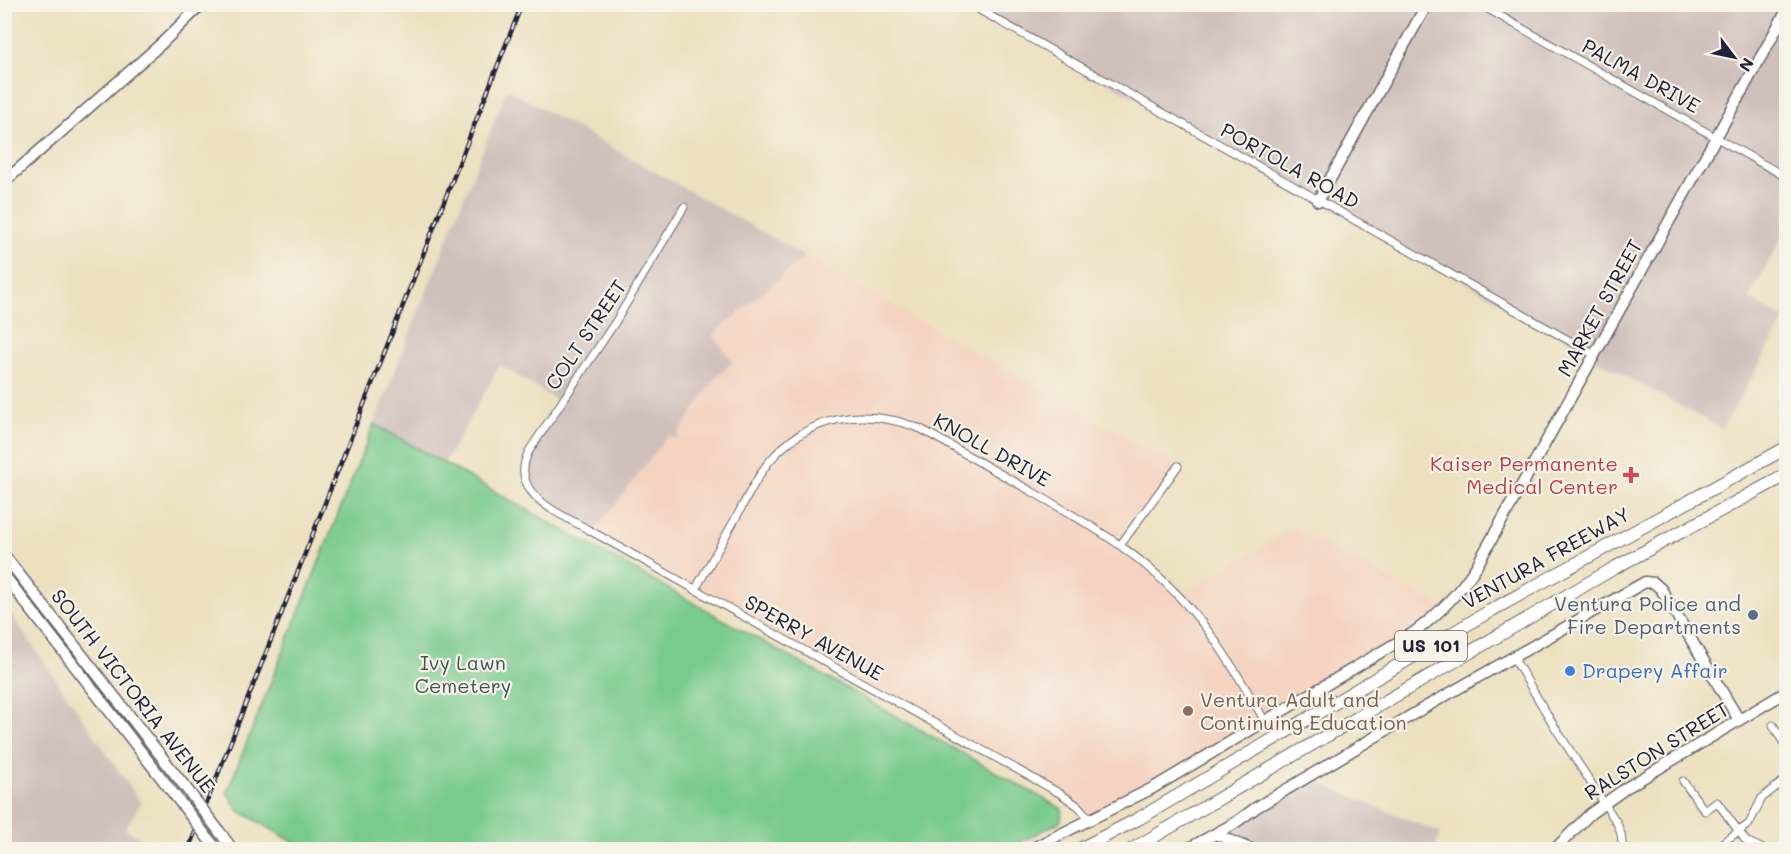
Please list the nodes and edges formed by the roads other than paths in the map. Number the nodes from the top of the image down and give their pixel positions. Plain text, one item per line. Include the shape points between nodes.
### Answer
1 (202, 4) edge
2 (969, 4) edge
3 (1427, 4) edge
4 (1479, 4) edge
5 (1786, 12) edge
6 (1716, 137) junction
7 (1786, 177) edge
8 (4, 182) edge
9 (1318, 201) junction
10 (684, 207) dead end
11 (1595, 354) junction
12 (1786, 448) edge
13 (1178, 466) dead end
14 (1786, 475) edge
15 (526, 482) joint
16 (1121, 544) junction
17 (4, 555) edge
18 (4, 574) edge
19 (695, 590) junction
20 (1513, 657) junction
21 (1786, 692) edge
22 (1739, 720) junction
23 (1265, 721) junction
24 (1773, 725) dead end
25 (1786, 747) edge
26 (1786, 779) edge
27 (1683, 781) dead end
28 (1603, 804) junction
29 (1090, 819) junction
30 (1738, 831) junction
31 (1215, 834) junction
32 (215, 847) edge
33 (233, 849) edge
34 (1029, 849) edge
35 (1078, 849) edge
36 (1131, 849) edge
37 (1186, 849) edge
38 (1253, 849) edge
39 (1554, 849) edge
40 (1623, 849) edge
41 (1712, 849) edge
42 (1763, 849) edge

1 - 8 street
2 - 9 street, PORTOLA ROAD
3 - 9 street
4 - 6 street, PALMA DRIVE
5 - 6 street, MARKET STREET
6 - 7 street, PALMA DRIVE
6 - 11 street, MARKET STREET
9 - 11 street, PORTOLA ROAD
10 - 15 street, COLT STREET via 621,313 529,451 524,470
11 - 23 street, MARKET STREET via 1462,588 1436,614 1400,640
12 - 35 highway, VENTURA FREEWAY / US 101 via 1500,606 1149,813
13 - 16 street
14 - 36 highway, US 101 via 1616,567
15 - 19 street, SPERRY AVENUE via 543,504
16 - 19 street, KNOLL DRIVE via 921,429 877,416 856,417 814,427 779,451 757,480
16 - 23 street, KNOLL DRIVE via 1163,580 1204,625
17 - 33 street, SOUTH VICTORIA AVENUE, bridge
18 - 32 street, SOUTH VICTORIA AVENUE, bridge
19 - 29 street, SPERRY AVENUE via 1061,794
20 - 22 street via 1640,584 1654,583
20 - 28 street
20 - 31 street
21 - 22 street, RALSTON STREET
22 - 28 street, RALSTON STREET
23 - 29 street, MARKET STREET via 1153,788
24 - 25 street
26 - 30 street via 1761,798 1752,819
27 - 30 street via 1705,811 1717,802
28 - 39 street, RALSTON STREET
28 - 40 street via 1617,823
29 - 34 street, MARKET STREET
30 - 41 street
30 - 42 street via 1746,841
31 - 37 street
31 - 38 street

